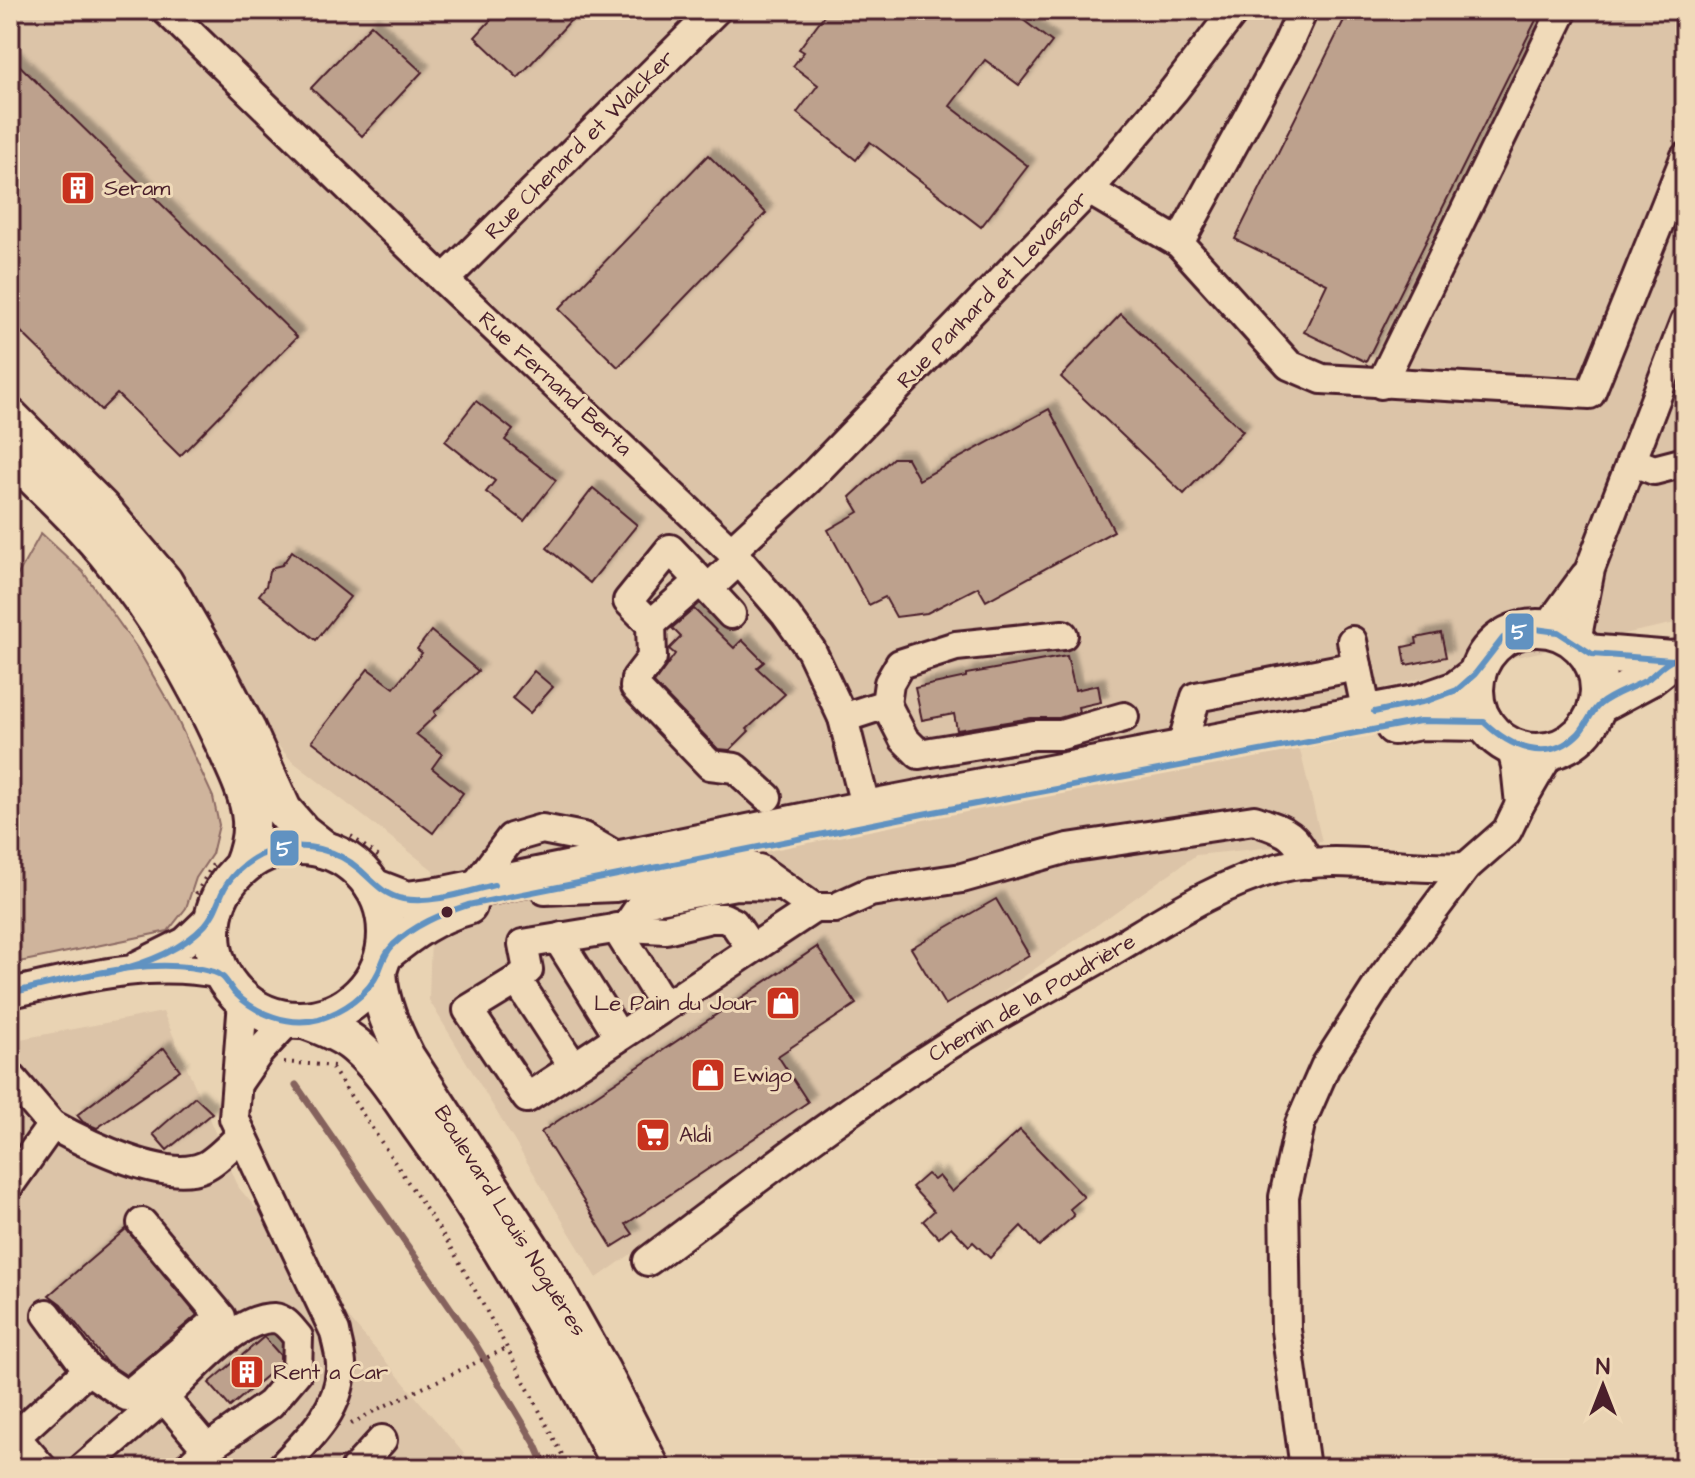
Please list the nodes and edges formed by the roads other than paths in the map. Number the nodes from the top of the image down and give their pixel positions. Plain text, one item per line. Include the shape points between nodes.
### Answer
1 (166, 10) edge
2 (716, 10) edge
3 (1235, 10) edge
4 (1303, 10) edge
5 (1563, 10) edge
6 (1685, 158) edge
7 (1089, 190) junction
8 (1179, 243) junction
9 (444, 280) junction
10 (1685, 322) edge
11 (1381, 384) junction
12 (10, 417) edge
13 (10, 454) edge
14 (1631, 461) junction
15 (1680, 465) edge
16 (735, 555) junction
17 (704, 585) junction
18 (731, 614) dead end
19 (651, 624) junction
20 (1063, 635) dead end
21 (1570, 641) junction
22 (1678, 659) edge
23 (1477, 674) junction
24 (886, 704) junction
25 (1597, 706) junction
26 (1367, 714) junction
27 (1124, 717) dead end
28 (843, 718) junction
29 (1484, 722) junction
30 (1511, 746) junction
31 (1181, 749) junction
32 (1552, 749) junction
33 (767, 797) dead end
34 (1520, 804) junction
35 (866, 809) junction
36 (325, 850) junction
37 (230, 862) junction
38 (1308, 864) junction
39 (1466, 867) junction
40 (783, 886) junction
41 (373, 887) junction
42 (545, 890) junction
43 (814, 908) junction
44 (203, 909) junction
45 (621, 928) junction
46 (562, 937) junction
47 (751, 948) junction
48 (381, 963) junction
49 (131, 968) junction
50 (517, 980) junction
51 (232, 987) junction
52 (10, 993) edge
53 (664, 1005) junction
54 (298, 1020) junction
55 (619, 1036) junction
56 (573, 1066) junction
57 (10, 1076) edge
58 (236, 1085) junction
59 (52, 1125) junction
60 (242, 1135) junction
61 (10, 1184) edge
62 (142, 1223) dead end
63 (648, 1261) dead end
64 (47, 1314) dead end
65 (88, 1370) junction
66 (164, 1398) junction
67 (12, 1434) edge
68 (382, 1440) dead end
69 (197, 1459) edge
70 (42, 1468) edge
71 (83, 1468) edge
72 (281, 1468) edge
73 (356, 1468) edge
74 (622, 1468) edge
75 (651, 1468) edge
76 (1305, 1468) edge

1 - 9 street, Rue Fernand Berta
2 - 9 street, Rue Chenard et Walcker
3 - 7 street, Rue Panhard et Levassor
4 - 8 street
5 - 11 street
6 - 11 street via 1590,394
7 - 8 street
7 - 16 street, Rue Panhard et Levassor
8 - 11 street via 1289,365 1322,379
9 - 16 street, Rue Fernand Berta
10 - 14 street
12 - 36 main road via 101,508 164,582 223,683 283,810
13 - 37 main road via 113,561 178,654 245,795 250,839
14 - 15 street via 1654,470
14 - 21 street via 1590,569
16 - 17 street, Rue Panhard et Levassor
16 - 28 street, Rue Fernand Berta via 811,650
17 - 18 street
17 - 19 street, Rue Panhard et Levassor
17 - 19 street via 670,549 628,601
19 - 33 street via 652,658 635,687 710,765 735,768
20 - 24 street via 956,646 900,664 889,683
21 - 22 main road
21 - 23 main road via 1529,628 1511,633 1484,657
21 - 25 main road via 1595,670
22 - 25 main road
23 - 26 main road via 1430,700
23 - 29 main road via 1474,690
24 - 27 street via 904,739 919,754 1061,735
24 - 28 street
25 - 32 main road via 1581,733
26 - 31 main road
26 - 31 street via 1355,654 1196,697
28 - 35 street, Rue Fernand Berta
29 - 30 main road
29 - 42 main road via 1420,721
30 - 32 main road
30 - 34 street
31 - 35 main road
32 - 34 street
34 - 39 street via 1507,831
35 - 41 main road via 472,890 407,900
36 - 37 main road via 296,846
36 - 41 main road via 352,864
37 - 44 main road via 224,889
38 - 39 street, Chemin de la Poudrière
38 - 43 street via 1299,842 1254,820 1068,848 962,878 870,892 835,908
38 - 63 street, Chemin de la Poudrière via 1219,889 939,1051
39 - 76 street via 1381,980 1325,1067 1300,1124 1284,1197 1286,1330
40 - 42 street via 759,869 738,864 615,887
40 - 43 street
40 - 45 street via 736,885 643,902
41 - 48 main road via 387,931
42 - 48 main road via 441,913 414,930
43 - 47 street
44 - 49 street via 185,942
44 - 51 main road
45 - 46 street
45 - 47 street via 666,929 724,918 734,923
45 - 53 street
46 - 50 street via 523,944 528,970
46 - 55 street via 563,947
47 - 53 street
48 - 54 main road via 361,996 336,1013
48 - 75 main road, Boulevard Louis Noguères via 379,994 406,1057 543,1267
49 - 51 street via 192,968
49 - 52 street
50 - 56 street
50 - 56 street via 468,1010 527,1098
51 - 54 main road via 265,1014
51 - 58 street
53 - 55 street
54 - 58 street via 259,1052
54 - 74 main road, Boulevard Louis Noguères via 333,1031 344,1057 387,1081 520,1281
55 - 56 street
57 - 59 street
58 - 60 street via 234,1118
59 - 60 street via 95,1148 178,1172 205,1166
59 - 61 street
60 - 72 street via 335,1332 342,1367 337,1396 325,1420
62 - 65 street via 221,1317 127,1396
64 - 65 street
65 - 67 street
66 - 69 street
66 - 69 street via 228,1337 251,1324 274,1318 298,1337 297,1372 270,1404
66 - 71 street
67 - 70 street
68 - 73 street

